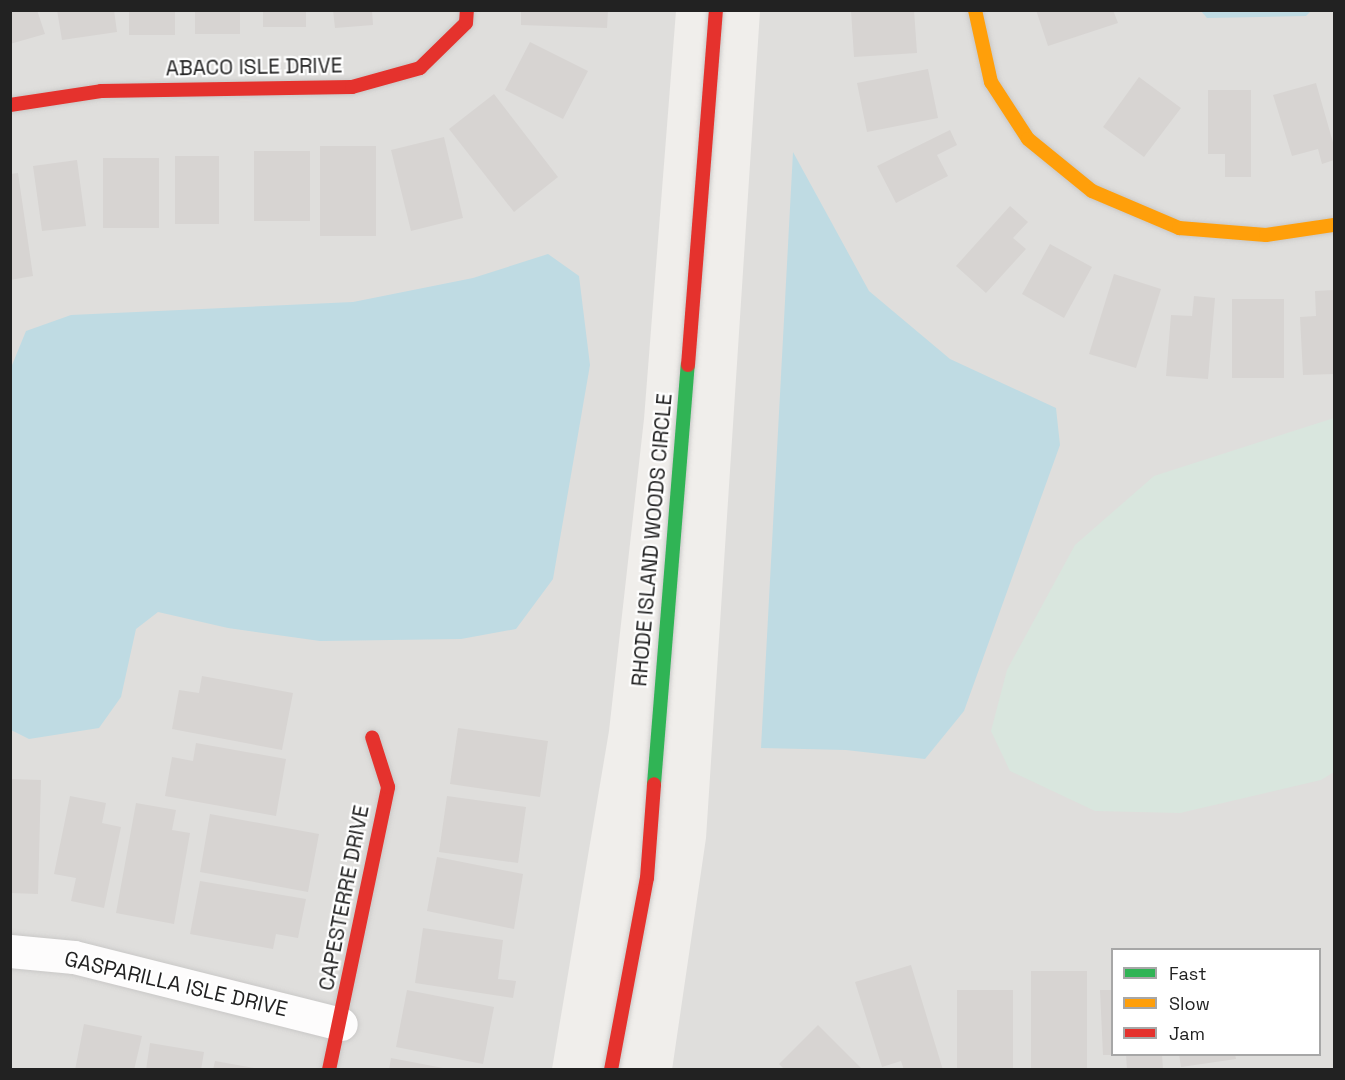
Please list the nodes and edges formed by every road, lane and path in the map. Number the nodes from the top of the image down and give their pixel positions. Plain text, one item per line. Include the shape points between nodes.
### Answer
1 (467, 10) edge
2 (716, 10) edge
3 (975, 10) edge
4 (10, 105) edge
5 (1335, 225) edge
6 (372, 737) dead end
7 (10, 951) edge
8 (341, 1024) junction
9 (329, 1070) edge
10 (611, 1070) edge

1 - 4 street, ABACO ISLE DRIVE via 466,23 420,68 352,87 101,91
2 - 10 street, RHODE ISLAND WOODS CIRCLE via 647,878
3 - 5 street via 991,82 1015,120 1028,139 1092,191 1179,228 1266,235
6 - 8 street, CAPESTERRE DRIVE via 388,787
7 - 8 street, GASPARILLA ISLE DRIVE via 74,957
8 - 9 street, CAPESTERRE DRIVE

